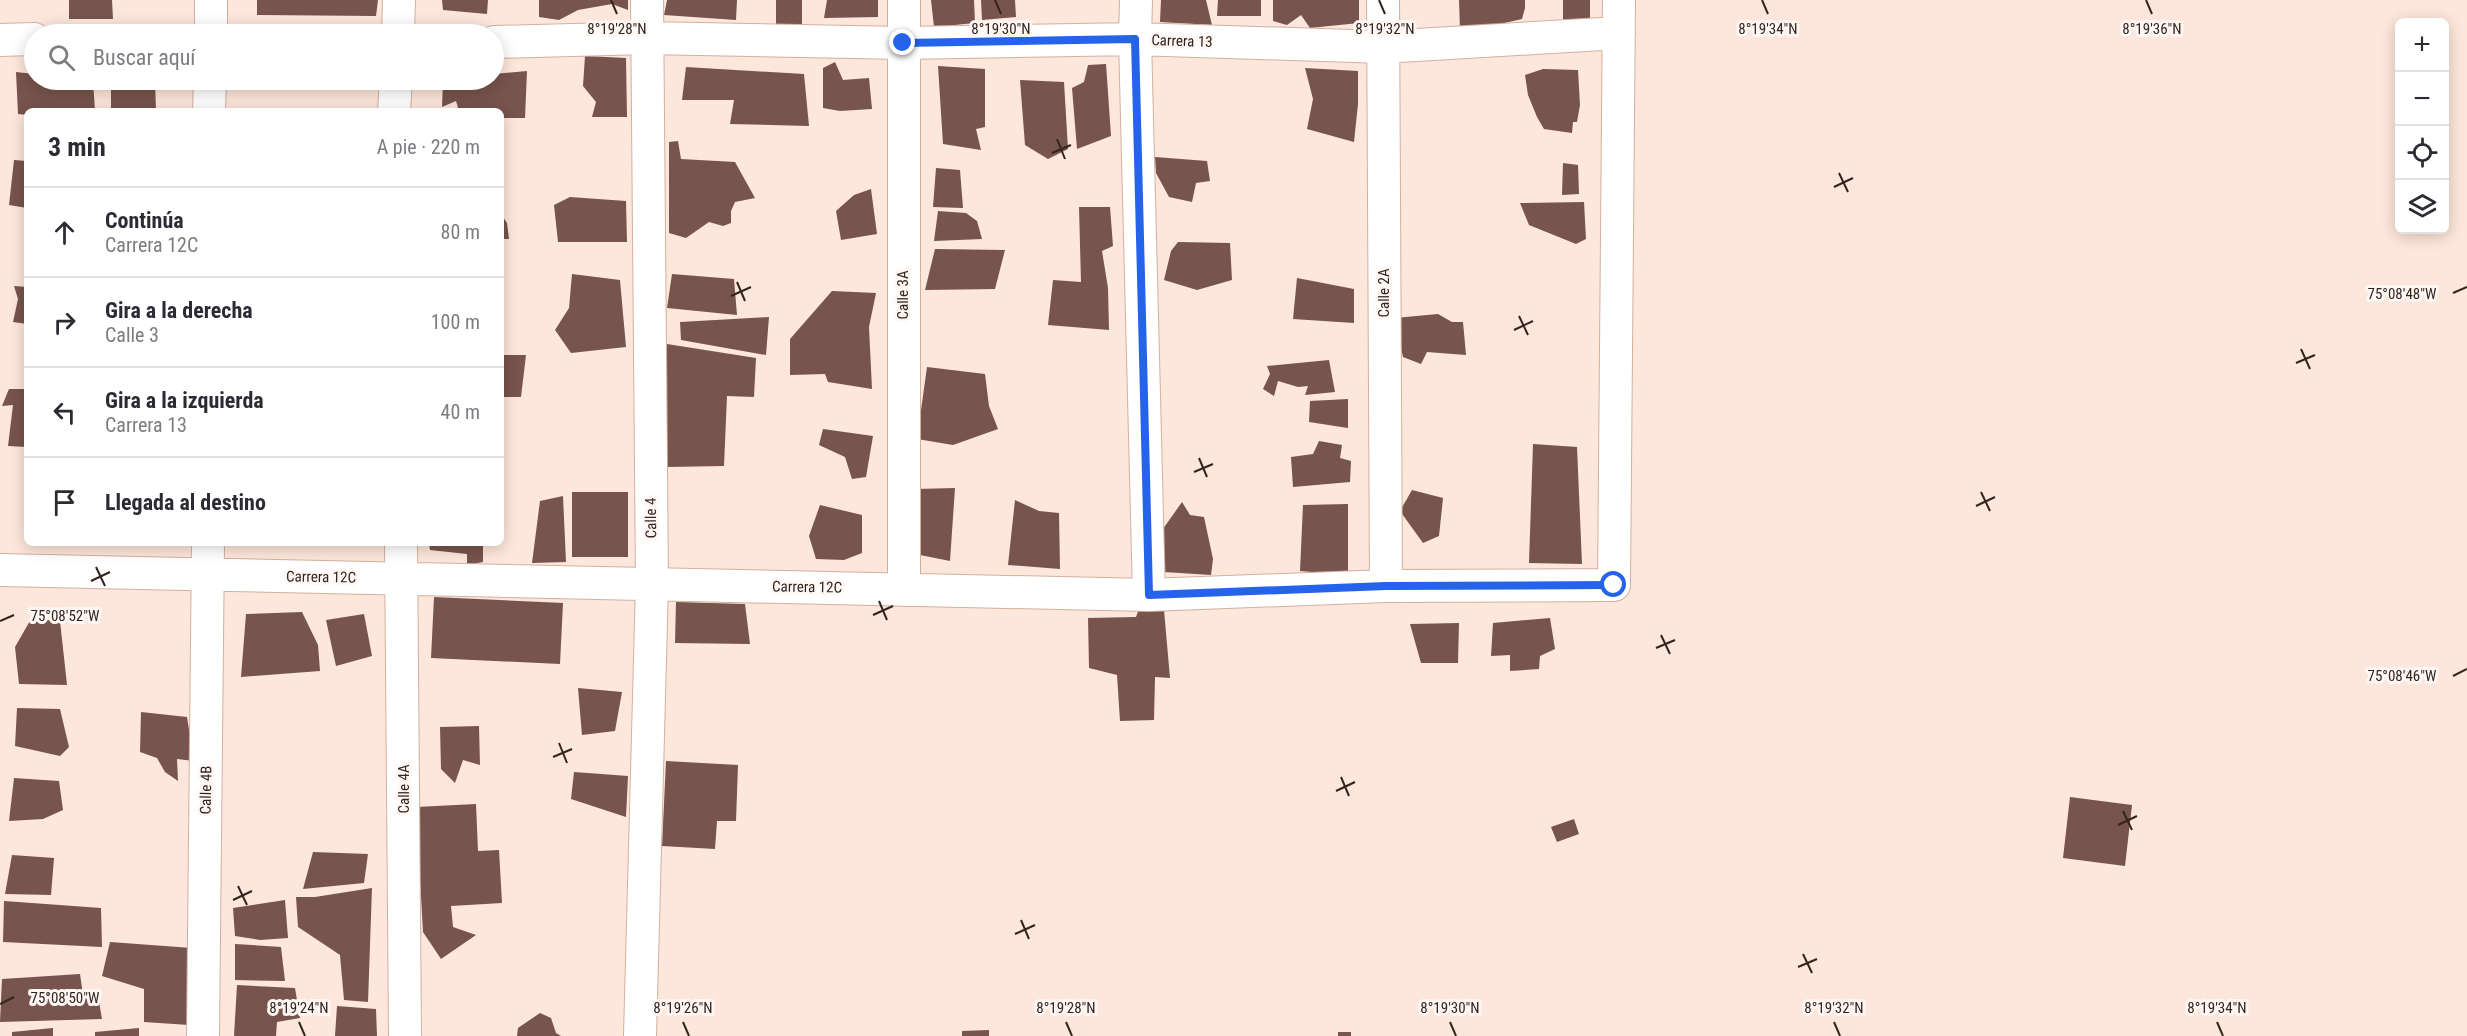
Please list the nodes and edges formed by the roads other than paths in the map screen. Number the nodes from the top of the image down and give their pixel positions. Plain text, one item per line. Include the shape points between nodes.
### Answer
1 (211, 0) edge
2 (399, 0) edge
3 (647, 0) edge
4 (904, 0) edge
5 (1136, 0) edge
6 (1383, 0) edge
7 (1619, 0) edge
8 (211, 24) edge
9 (398, 24) edge
10 (1619, 33) junction
11 (646, 38) junction
12 (24, 39) edge
13 (1135, 39) junction
14 (0, 40) edge
15 (504, 42) edge
16 (903, 43) junction
17 (1383, 47) junction
18 (210, 90) edge
19 (395, 90) edge
20 (209, 108) edge
21 (394, 108) edge
22 (208, 546) edge
23 (401, 546) edge
24 (0, 570) edge
25 (208, 574) junction
26 (403, 579) junction
27 (652, 584) junction
28 (1386, 586) junction
29 (904, 590) junction
30 (1149, 595) junction
31 (203, 1036) edge
32 (405, 1036) edge
33 (640, 1036) edge

1 - 8 street
2 - 9 street
3 - 11 street, Calle 4
4 - 16 street, Calle 3A
5 - 13 street
6 - 17 street, Calle 2A
7 - 10 street
10 - 17 street, Carrera 13
10 - 28 street, Carrera 12C via 1614,585
11 - 15 street, Carrera 13
11 - 16 street, Carrera 13
11 - 27 street, Calle 4
12 - 14 street
13 - 16 street, Carrera 13
13 - 17 street, Carrera 13
13 - 30 street
16 - 29 street, Calle 3A
17 - 28 street, Calle 2A
18 - 20 street
19 - 21 street
22 - 25 street, Calle 4B
23 - 26 street, Calle 4A
24 - 25 street, Carrera 12C
25 - 26 street, Carrera 12C
25 - 31 street, Calle 4B
26 - 27 street, Carrera 12C
26 - 32 street, Calle 4A
27 - 29 street, Carrera 12C
27 - 33 street, Calle 4
28 - 30 street, Carrera 12C
29 - 30 street, Carrera 12C

